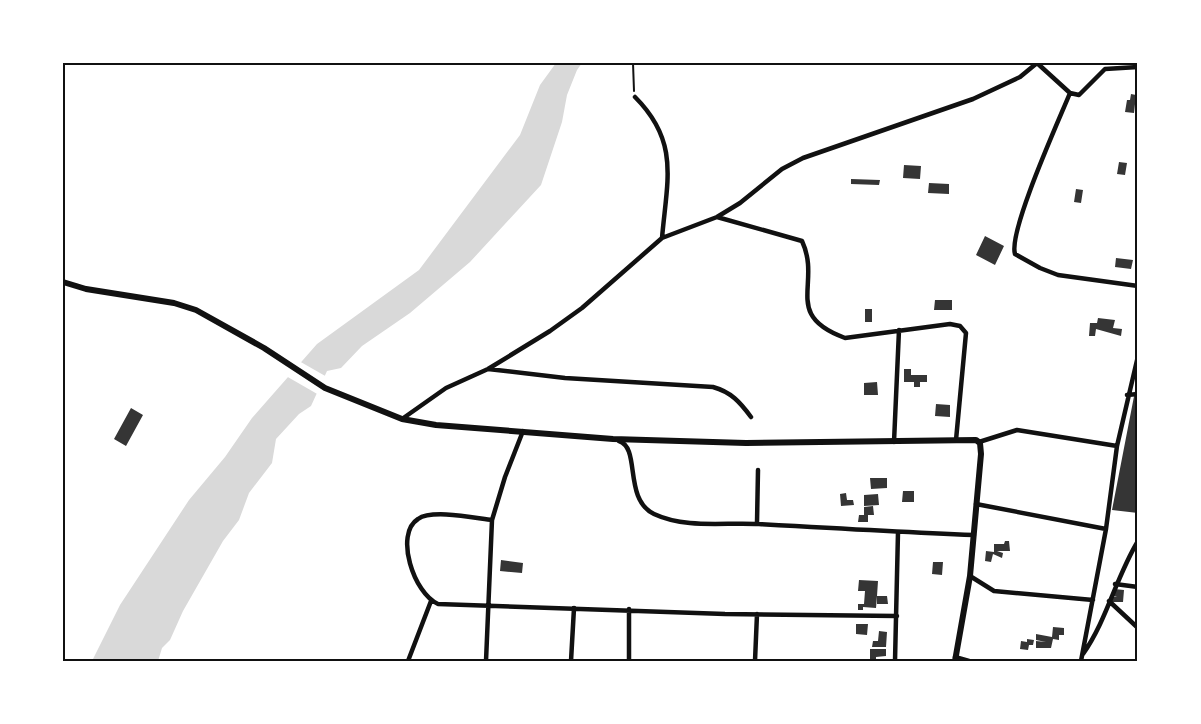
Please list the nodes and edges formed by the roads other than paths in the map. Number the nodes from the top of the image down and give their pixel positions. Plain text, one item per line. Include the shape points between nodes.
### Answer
1 (1037, 63) edge
2 (1138, 67) edge
3 (1070, 93) junction
4 (635, 97) road end
5 (717, 217) junction
6 (662, 238) junction
7 (63, 282) edge
8 (1138, 286) edge
9 (899, 330) junction
10 (1138, 356) edge
11 (488, 369) junction
12 (1138, 394) edge
13 (1127, 395) junction
14 (751, 417) dead end
15 (402, 419) junction
16 (523, 431) junction
17 (614, 439) junction
18 (956, 440) junction
19 (894, 442) junction
20 (979, 442) junction
21 (1117, 446) junction
22 (758, 470) dead end
23 (976, 504) junction
24 (492, 520) junction
25 (756, 524) junction
26 (1106, 529) junction
27 (898, 532) junction
28 (974, 535) junction
29 (1138, 541) edge
30 (970, 576) junction
31 (1115, 584) junction
32 (1138, 587) edge
33 (1093, 600) junction
34 (431, 601) junction
35 (1109, 601) junction
36 (489, 605) junction
37 (574, 608) junction
38 (629, 609) junction
39 (757, 614) junction
40 (897, 616) junction
41 (1138, 628) edge
42 (955, 659) edge
43 (1081, 659) edge
44 (408, 661) edge
45 (486, 661) edge
46 (571, 661) edge
47 (629, 661) edge
48 (755, 661) edge
49 (895, 661) edge
50 (969, 661) edge

1 - 3 street
1 - 5 street via 1020,77 973,99 803,158
2 - 3 street via 1105,69 1083,93
3 - 8 street via 1035,178 1014,241 1015,254 1058,275
4 - 6 street via 657,122 666,146
5 - 6 street
5 - 9 street via 802,240 808,253 807,301 818,326 845,338
6 - 11 street via 582,308
7 - 15 street via 86,290 196,310 325,388
9 - 18 street via 950,324 960,326 966,333
9 - 19 street
10 - 13 street
11 - 14 street via 713,387 739,400
11 - 15 street via 446,388
12 - 13 street
13 - 21 street
15 - 16 street via 471,429
16 - 17 street
16 - 24 street
17 - 19 street
17 - 25 street via 625,443 631,452 631,474 638,500 651,513 684,522
18 - 19 street
18 - 20 street
20 - 21 street via 1017,430
20 - 23 street
21 - 26 street
22 - 25 street
23 - 26 street
23 - 28 street
24 - 34 street via 432,514 416,519 408,548 409,561
24 - 36 street
25 - 27 street
26 - 33 street
27 - 28 street
27 - 40 street
28 - 30 street
29 - 31 street
30 - 33 street via 994,591
30 - 42 street
31 - 32 street
31 - 35 street
33 - 43 street
34 - 36 street
34 - 44 street
35 - 41 street
35 - 43 street
36 - 37 street
36 - 45 street
37 - 38 street
37 - 46 street
38 - 39 street
38 - 47 street
39 - 40 street
39 - 48 street
40 - 49 street
42 - 50 street

